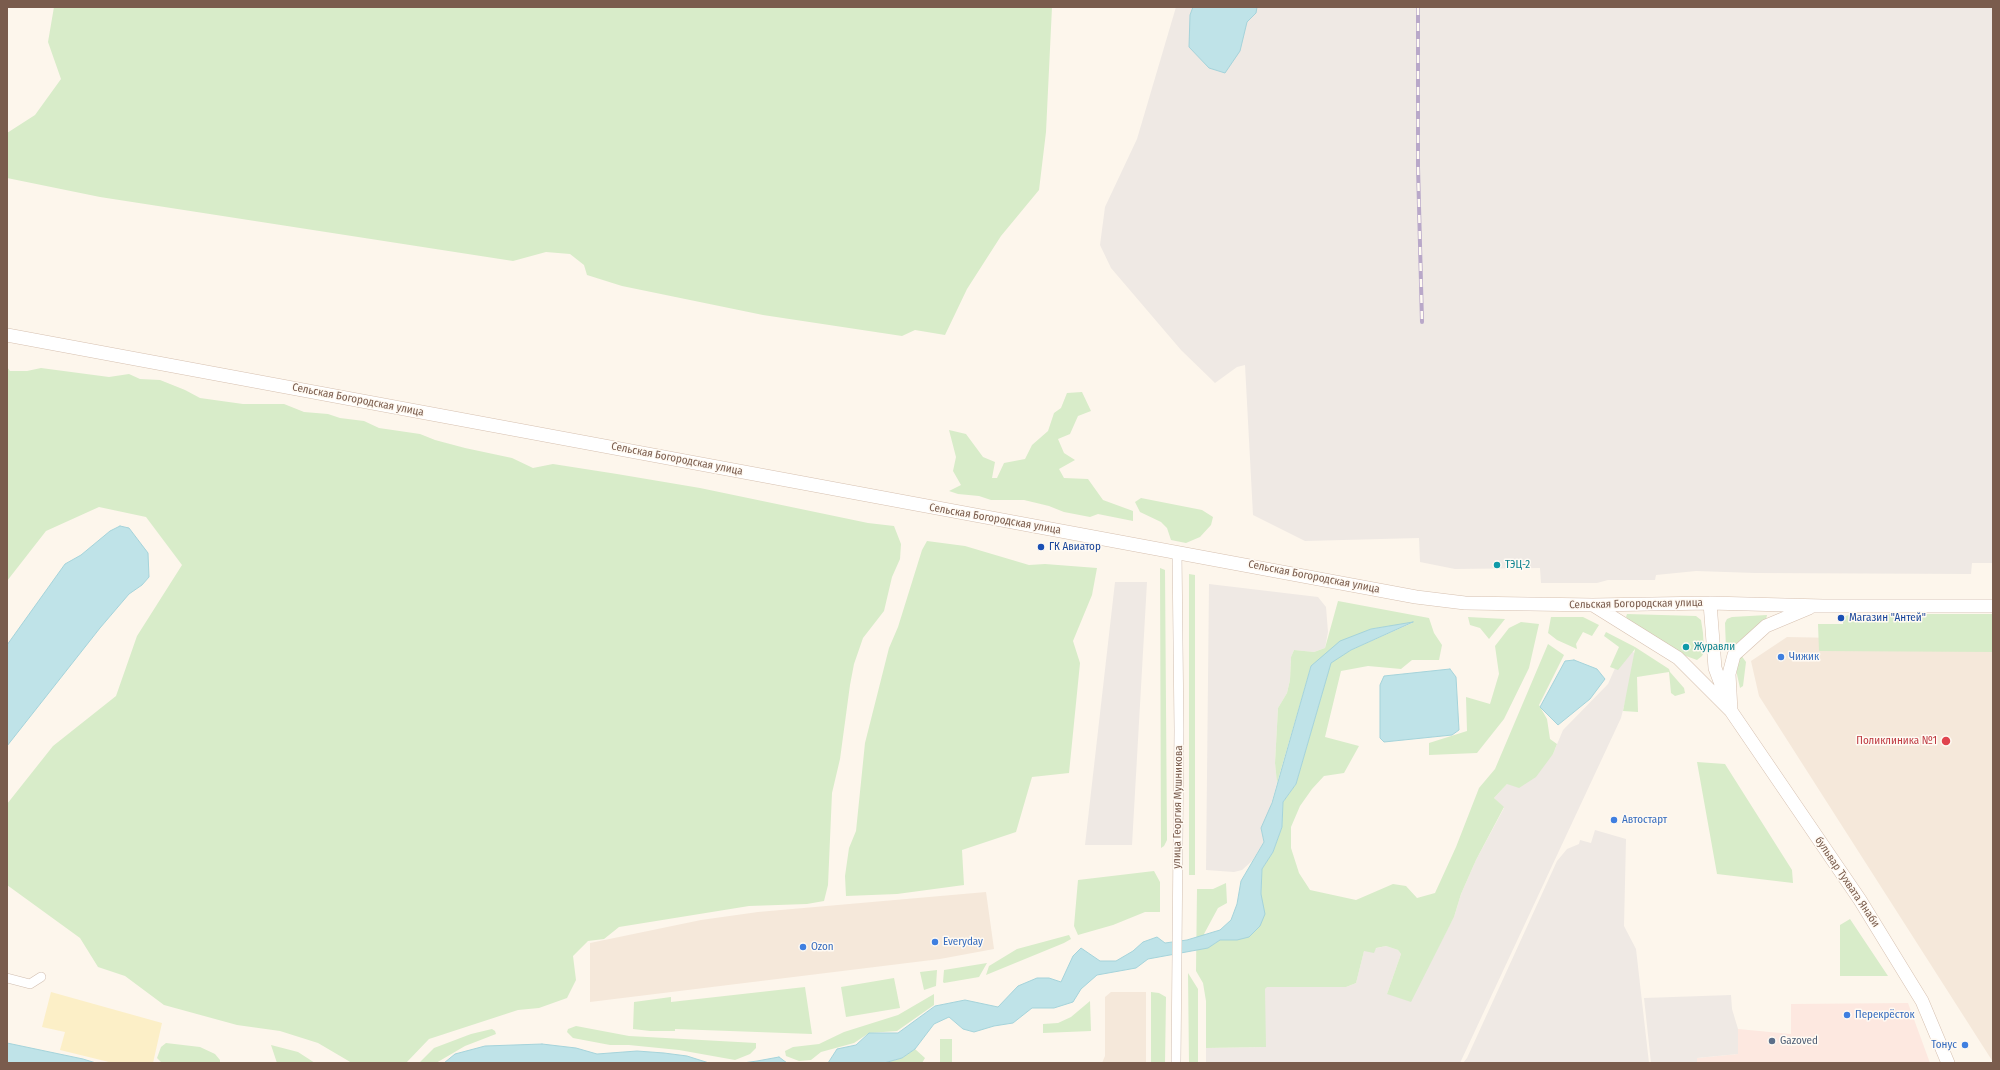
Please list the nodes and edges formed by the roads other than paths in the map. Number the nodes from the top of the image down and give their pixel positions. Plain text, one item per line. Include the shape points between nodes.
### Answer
1 (7, 335) edge
2 (1177, 552) junction
3 (1710, 603) junction
4 (1593, 605) junction
5 (1823, 606) junction
6 (1993, 606) edge
7 (1731, 711) junction
8 (41, 977) dead end
9 (7, 978) edge
10 (1176, 1063) edge
11 (1948, 1063) edge

1 - 2 main road, Сельская Богородская улица
2 - 4 main road, Сельская Богородская улица via 1416,597 1465,603
2 - 10 street, улица Георгия Мушникова via 1179,730
3 - 4 main road, Сельская Богородская улица
3 - 5 main road, Сельская Богородская улица
3 - 7 main road, бульвар Тухвата Янаби via 1716,668
4 - 7 main road, бульвар Тухвата Янаби via 1678,658
5 - 6 main road, Сельская Богородская улица
5 - 7 main road via 1815,606 1766,626 1734,655 1729,674
7 - 11 main road, бульвар Тухвата Янаби via 1860,900 1906,974 1922,1001
8 - 9 street via 30,984

